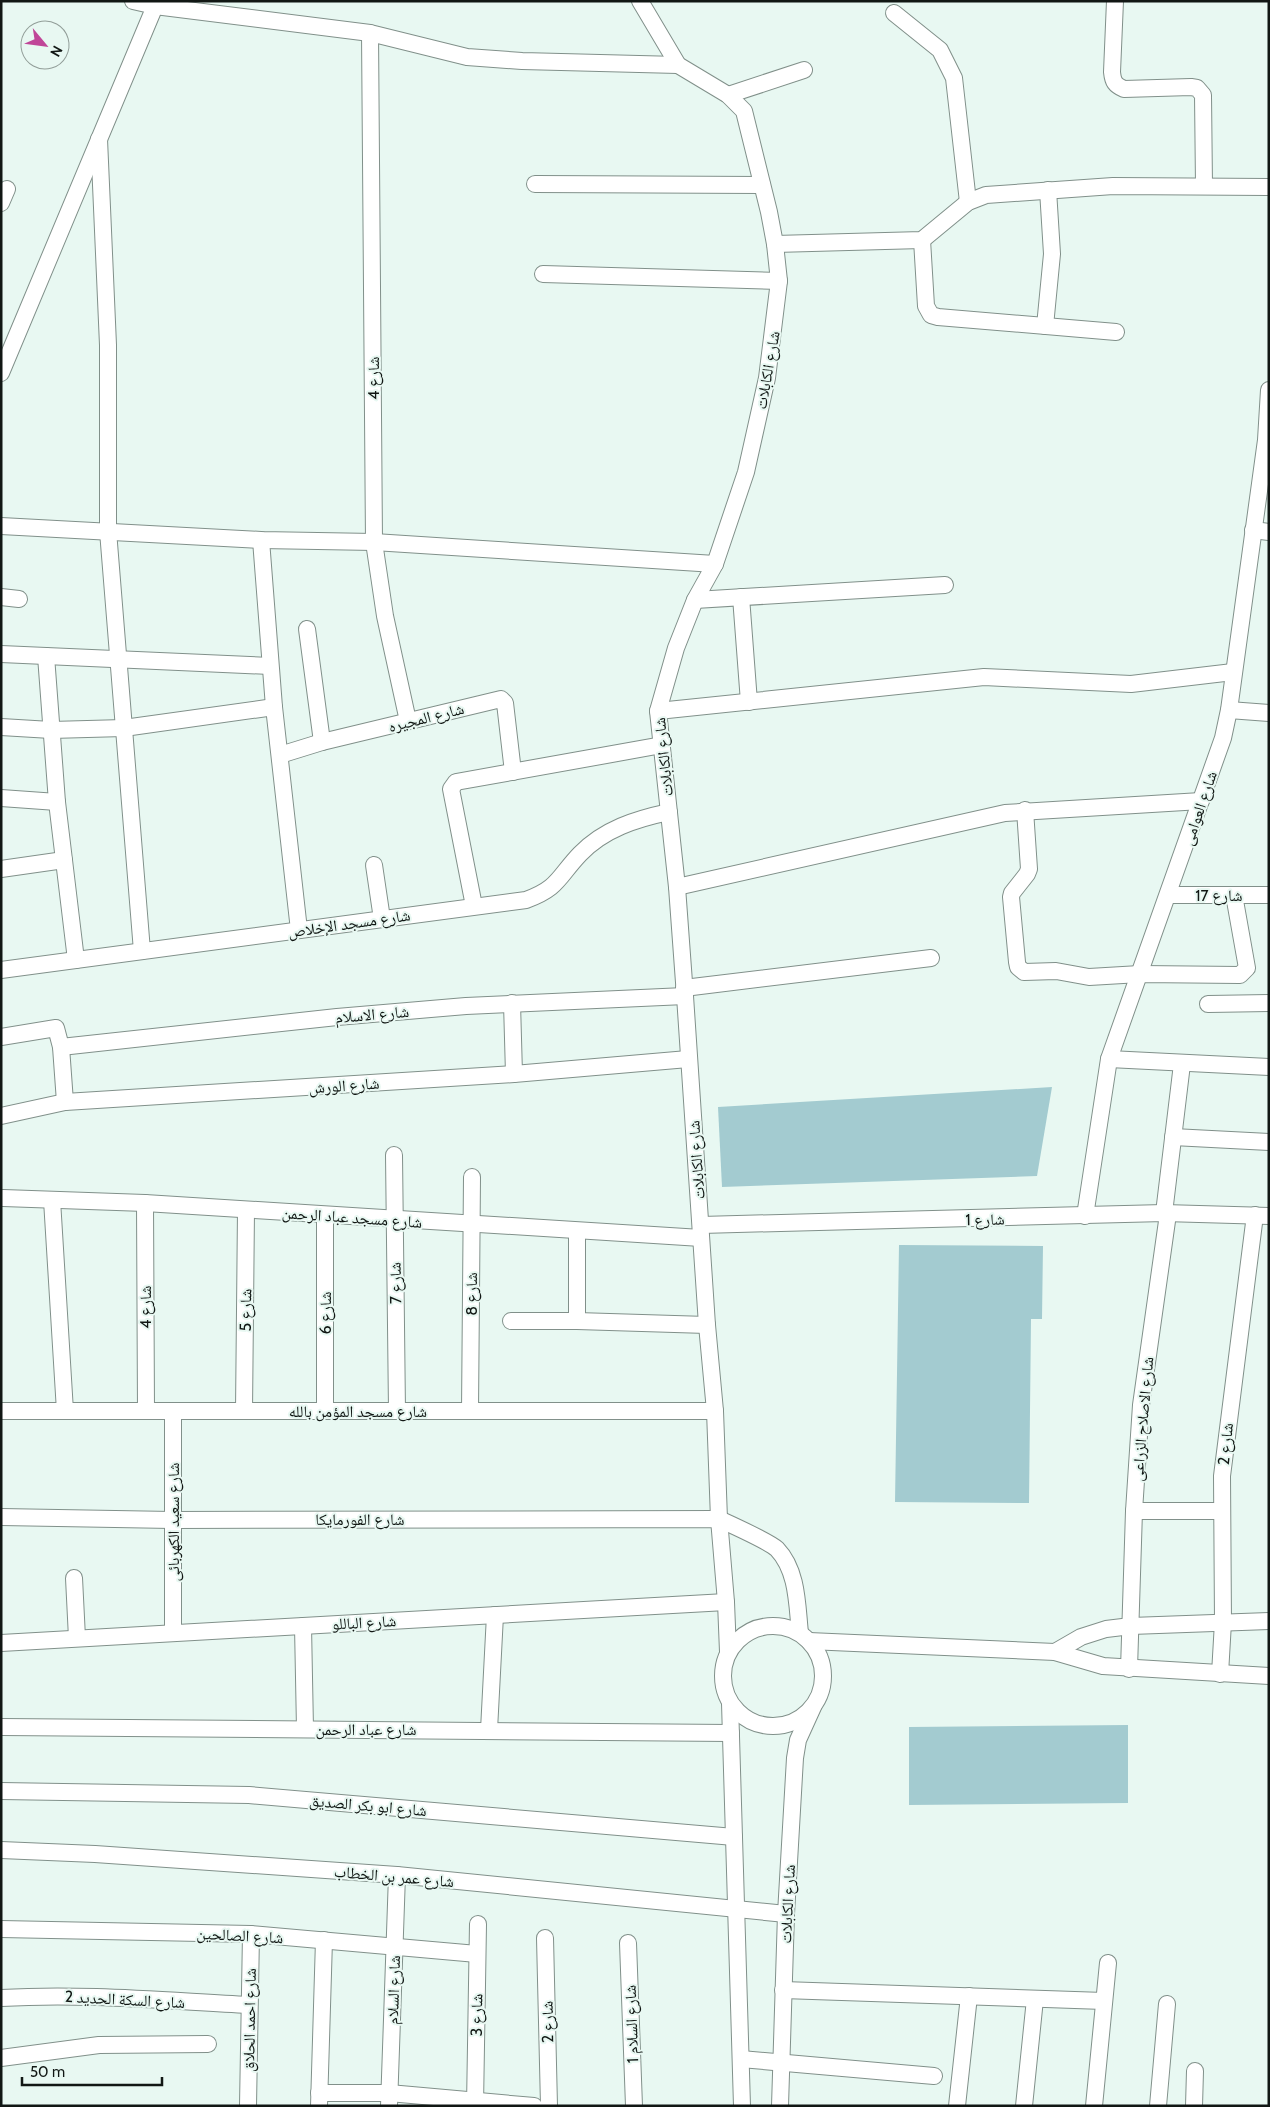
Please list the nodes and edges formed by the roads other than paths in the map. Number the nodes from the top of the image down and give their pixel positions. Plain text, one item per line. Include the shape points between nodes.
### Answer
1 (133, 1) edge
2 (640, 1) edge
3 (1115, 1) edge
4 (155, 6) junction
5 (894, 14) dead end
6 (370, 33) junction
7 (678, 65) junction
8 (804, 70) dead end
9 (728, 95) junction
10 (99, 139) junction
11 (535, 184) dead end
12 (762, 185) junction
13 (1204, 186) junction
14 (1269, 187) edge
15 (1048, 190) junction
16 (968, 202) junction
17 (922, 240) junction
18 (776, 244) junction
19 (543, 274) dead end
20 (779, 281) junction
21 (1046, 326) junction
22 (1116, 332) dead end
23 (5, 354) edge
24 (1, 373) edge
25 (1269, 390) edge
26 (1267, 440) edge
27 (1, 526) edge
28 (108, 531) junction
29 (1261, 531) edge
30 (261, 540) junction
31 (374, 542) junction
32 (715, 564) junction
33 (945, 584) dead end
34 (1, 597) edge
35 (741, 597) junction
36 (19, 598) dead end
37 (695, 600) junction
38 (307, 629) dead end
39 (1, 654) edge
40 (46, 656) junction
41 (118, 658) junction
42 (270, 666) junction
43 (1233, 672) junction
44 (748, 702) junction
45 (274, 707) junction
46 (1229, 710) junction
47 (658, 711) junction
48 (1269, 713) edge
49 (408, 721) junction
50 (1, 727) edge
51 (124, 728) junction
52 (51, 730) junction
53 (322, 742) junction
54 (662, 745) junction
55 (280, 755) junction
56 (513, 772) junction
57 (1, 798) edge
58 (1202, 801) junction
59 (57, 802) junction
60 (1025, 810) junction
61 (669, 812) junction
62 (64, 860) junction
63 (374, 864) dead end
64 (1, 869) edge
65 (677, 887) junction
66 (1168, 895) junction
67 (1234, 895) junction
68 (1269, 895) edge
69 (474, 906) junction
70 (382, 919) junction
71 (299, 930) junction
72 (142, 951) junction
73 (931, 958) dead end
74 (76, 960) junction
75 (1, 965) edge
76 (2, 970) edge
77 (1140, 974) junction
78 (684, 992) junction
79 (512, 1004) junction
80 (1208, 1004) dead end
81 (1269, 1004) edge
82 (1, 1037) edge
83 (60, 1047) junction
84 (688, 1059) junction
85 (1109, 1060) junction
86 (1182, 1064) junction
87 (1269, 1068) edge
88 (514, 1074) junction
89 (65, 1102) junction
90 (1, 1116) edge
91 (1173, 1137) junction
92 (1269, 1142) edge
93 (394, 1155) dead end
94 (472, 1177) dead end
95 (3, 1198) dead end
96 (52, 1200) junction
97 (145, 1203) junction
98 (246, 1210) junction
99 (1166, 1214) junction
100 (325, 1215) junction
101 (1262, 1215) edge
102 (1085, 1216) junction
103 (394, 1219) junction
104 (471, 1224) junction
105 (577, 1231) junction
106 (701, 1232) junction
107 (510, 1321) dead end
108 (577, 1321) junction
109 (707, 1325) junction
110 (1, 1411) edge
111 (64, 1411) junction
112 (146, 1411) junction
113 (173, 1411) junction
114 (244, 1411) junction
115 (325, 1411) junction
116 (396, 1411) junction
117 (470, 1411) junction
118 (715, 1411) junction
119 (1134, 1511) junction
120 (1221, 1511) junction
121 (1, 1517) edge
122 (719, 1519) junction
123 (172, 1520) junction
124 (74, 1578) dead end
125 (726, 1602) junction
126 (495, 1615) junction
127 (1269, 1621) edge
128 (1223, 1622) junction
129 (303, 1626) junction
130 (1131, 1626) junction
131 (174, 1633) junction
132 (804, 1637) junction
133 (77, 1638) junction
134 (1, 1643) edge
135 (728, 1652) junction
136 (1055, 1652) junction
137 (1129, 1669) junction
138 (1220, 1674) junction
139 (1269, 1676) edge
140 (730, 1703) junction
141 (813, 1706) junction
142 (1, 1726) edge
143 (305, 1729) junction
144 (489, 1730) junction
145 (731, 1733) junction
146 (1, 1791) edge
147 (734, 1837) junction
148 (1, 1850) edge
149 (397, 1875) junction
150 (737, 1910) junction
151 (786, 1914) junction
152 (478, 1924) dead end
153 (1, 1929) edge
154 (251, 1934) junction
155 (546, 1938) dead end
156 (324, 1940) junction
157 (628, 1943) dead end
158 (394, 1946) junction
159 (477, 1954) junction
160 (1108, 1963) dead end
161 (783, 1990) junction
162 (968, 1996) junction
163 (1, 1998) edge
164 (1035, 1999) junction
165 (1104, 2001) junction
166 (1167, 2004) dead end
167 (249, 2006) junction
168 (208, 2044) dead end
169 (1, 2058) edge
170 (741, 2059) junction
171 (782, 2063) junction
172 (1196, 2071) dead end
173 (934, 2076) dead end
174 (319, 2099) edge
175 (389, 2100) edge
176 (475, 2103) edge
177 (248, 2106) edge
178 (534, 2106) edge
179 (548, 2106) edge
180 (634, 2106) edge
181 (742, 2106) edge
182 (780, 2106) edge
183 (957, 2106) edge
184 (1024, 2106) edge
185 (1094, 2106) edge
186 (1158, 2106) edge
187 (1194, 2106) edge

1 - 4 street
2 - 7 street, شارع الكابلات
3 - 13 street via 1113,81 1124,89 1191,87 1203,95
4 - 6 street
4 - 10 street
5 - 16 street via 940,50 954,78
6 - 7 street via 468,57
6 - 31 street, شارع 4
7 - 9 street, شارع الكابلات
8 - 9 street
9 - 12 street, شارع الكابلات via 744,111
10 - 23 street
10 - 28 street via 108,345
11 - 12 street
12 - 18 street, شارع الكابلات
13 - 14 street
13 - 15 street
15 - 16 street via 986,195
15 - 21 street via 1052,254
16 - 17 street
17 - 18 street
17 - 21 street via 926,306 931,315
18 - 20 street, شارع الكابلات
19 - 20 street
20 - 32 street, شارع الكابلات via 768,378 758,425
21 - 22 street
23 - 24 street
25 - 26 street, شارع العوامى
26 - 29 street, شارع العوامى
27 - 28 street
28 - 30 street
28 - 41 street
29 - 43 street, شارع العوامى
30 - 31 street
30 - 42 street
31 - 32 street
31 - 49 street, شارع 4 via 385,616
32 - 37 street, شارع الكابلات
33 - 35 street
34 - 36 street
35 - 37 street
35 - 44 street
37 - 47 street, شارع الكابلات via 676,648
38 - 53 street
39 - 40 street
40 - 41 street
40 - 52 street
41 - 42 street
41 - 51 street
42 - 45 street
43 - 44 street via 1132,684 966,678
43 - 46 street, شارع العوامى
44 - 47 street
45 - 51 street
45 - 55 street
46 - 48 street
46 - 58 street, شارع العوامى
47 - 54 street, شارع الكابلات
49 - 53 street, شارع المجيره
49 - 56 street, شارع المجيره via 503,700
50 - 52 street
51 - 52 street
51 - 72 street
52 - 59 street
53 - 55 street, شارع المجيره
54 - 56 street
54 - 61 street, شارع الكابلات
55 - 71 street
56 - 69 street via 456,782 451,789
57 - 59 street
58 - 60 street
58 - 66 street, شارع العوامى
59 - 62 street
60 - 65 street
60 - 77 street via 1029,869 1011,897 1018,967 1024,972 1056,971 1089,977
61 - 65 street, شارع الكابلات
61 - 69 street, شارع مسجد الإخلاص via 636,819 607,833 581,853 556,884 543,894 526,900
62 - 64 street
62 - 74 street
63 - 70 street
65 - 78 street, شارع الكابلات
66 - 67 street, شارع 17
66 - 77 street, شارع العوامى
67 - 68 street, شارع 17
67 - 77 street via 1247,964 1245,971 1240,974
69 - 70 street, شارع مسجد الإخلاص
70 - 71 street, شارع مسجد الإخلاص
71 - 72 street, شارع مسجد الإخلاص
72 - 74 street, شارع مسجد الإخلاص
73 - 78 street, شارع الاسلام
74 - 76 street, شارع مسجد الإخلاص
75 - 76 street
77 - 85 street, شارع العوامى
78 - 79 street, شارع الاسلام
78 - 84 street, شارع الكابلات
79 - 83 street, شارع الاسلام via 337,1017
79 - 88 street
80 - 81 street
82 - 83 street via 53,1027 58,1030
83 - 89 street
84 - 88 street, شارع الورش
84 - 106 street, شارع الكابلات
85 - 86 street
85 - 102 street, شارع العوامى
86 - 87 street
86 - 91 street, شارع الاصلاح الزراعى
88 - 89 street, شارع الورش
89 - 90 street, شارع الورش
91 - 92 street
91 - 99 street, شارع الاصلاح الزراعى
93 - 103 street, شارع 7
94 - 104 street, شارع 8
95 - 96 street, شارع مسجد عباد الرحمن
96 - 97 street, شارع مسجد عباد الرحمن
96 - 111 street
97 - 98 street, شارع مسجد عباد الرحمن
97 - 112 street, شارع 4
98 - 100 street, شارع مسجد عباد الرحمن
98 - 114 street, شارع 5
99 - 101 street, شارع 1
99 - 102 street, شارع 1
99 - 119 street, شارع الاصلاح الزراعى via 1144,1377
100 - 103 street, شارع مسجد عباد الرحمن
100 - 115 street, شارع 6
101 - 120 street, شارع 2 via 1225,1441
102 - 106 street, شارع 1
103 - 104 street, شارع مسجد عباد الرحمن
103 - 116 street, شارع 7
104 - 105 street, شارع مسجد عباد الرحمن
104 - 117 street, شارع 8
105 - 106 street, شارع مسجد عباد الرحمن
105 - 108 street
106 - 109 street, شارع الكابلات
107 - 108 street
108 - 109 street
109 - 118 street, شارع الكابلات
110 - 111 street, شارع مسجد المؤمن بالله
111 - 112 street, شارع مسجد المؤمن بالله
112 - 113 street, شارع مسجد المؤمن بالله
113 - 114 street, شارع مسجد المؤمن بالله
113 - 123 street, شارع سعيد الكهربائى
114 - 115 street, شارع مسجد المؤمن بالله
115 - 116 street, شارع مسجد المؤمن بالله
116 - 117 street, شارع مسجد المؤمن بالله
117 - 118 street, شارع مسجد المؤمن بالله
118 - 122 street, شارع الكابلات
119 - 120 street
119 - 130 street, شارع الاصلاح الزراعى
120 - 128 street, شارع 2
121 - 123 street, شارع الفورمايكا
122 - 123 street, شارع الفورمايكا
122 - 125 street, شارع الكابلات
122 - 132 street via 776,1548 786,1560 793,1578
123 - 131 street, شارع سعيد الكهربائى
124 - 133 street
125 - 126 street, شارع الباللو
125 - 135 street, شارع الكابلات
126 - 129 street, شارع الباللو
126 - 144 street
127 - 128 street
128 - 130 street
128 - 138 street, شارع 2
129 - 131 street, شارع الباللو
129 - 143 street
130 - 136 street via 1081,1637
130 - 137 street, شارع الاصلاح الزراعى
131 - 133 street, شارع الباللو
132 - 135 street via 778,1626 754,1629
132 - 136 street
132 - 141 street via 816,1650 823,1673 821,1690
133 - 134 street, شارع الباللو
135 - 140 street via 722,1683
136 - 137 street via 1103,1666
137 - 138 street
138 - 139 street
140 - 141 street via 747,1720 770,1727 794,1722
140 - 145 street
141 - 151 street, شارع الكابلات via 798,1740 795,1758
142 - 143 street, شارع عباد الرحمن
143 - 144 street, شارع عباد الرحمن
144 - 145 street, شارع عباد الرحمن
145 - 147 street
146 - 147 street, شارع ابو بكر الصديق via 249,1795
147 - 150 street
148 - 149 street, شارع عمر بن الخطاب
149 - 150 street, شارع عمر بن الخطاب
149 - 158 street, شارع السلام
150 - 151 street, شارع عمر بن الخطاب
150 - 170 street
151 - 161 street, شارع الكابلات
152 - 159 street, شارع 3
153 - 154 street, شارع الصالحين
154 - 156 street, شارع الصالحين
154 - 167 street, شارع احمد الحلاق
155 - 179 street, شارع 2
156 - 158 street, شارع الصالحين
156 - 174 street
157 - 180 street, شارع السلام 1
158 - 159 street, شارع الصالحين
158 - 175 street, شارع السلام
159 - 176 street, شارع 3
160 - 165 street
161 - 162 street
161 - 171 street, شارع الكابلات
162 - 164 street
162 - 183 street
163 - 167 street, شارع السكة الحديد 2 via 102,1997
164 - 165 street
164 - 184 street
165 - 185 street
166 - 186 street
167 - 177 street, شارع احمد الحلاق
168 - 169 street via 100,2045
170 - 171 street
170 - 181 street
171 - 173 street
171 - 182 street, شارع الكابلات
172 - 187 street
174 - 175 street
175 - 176 street
176 - 178 street

